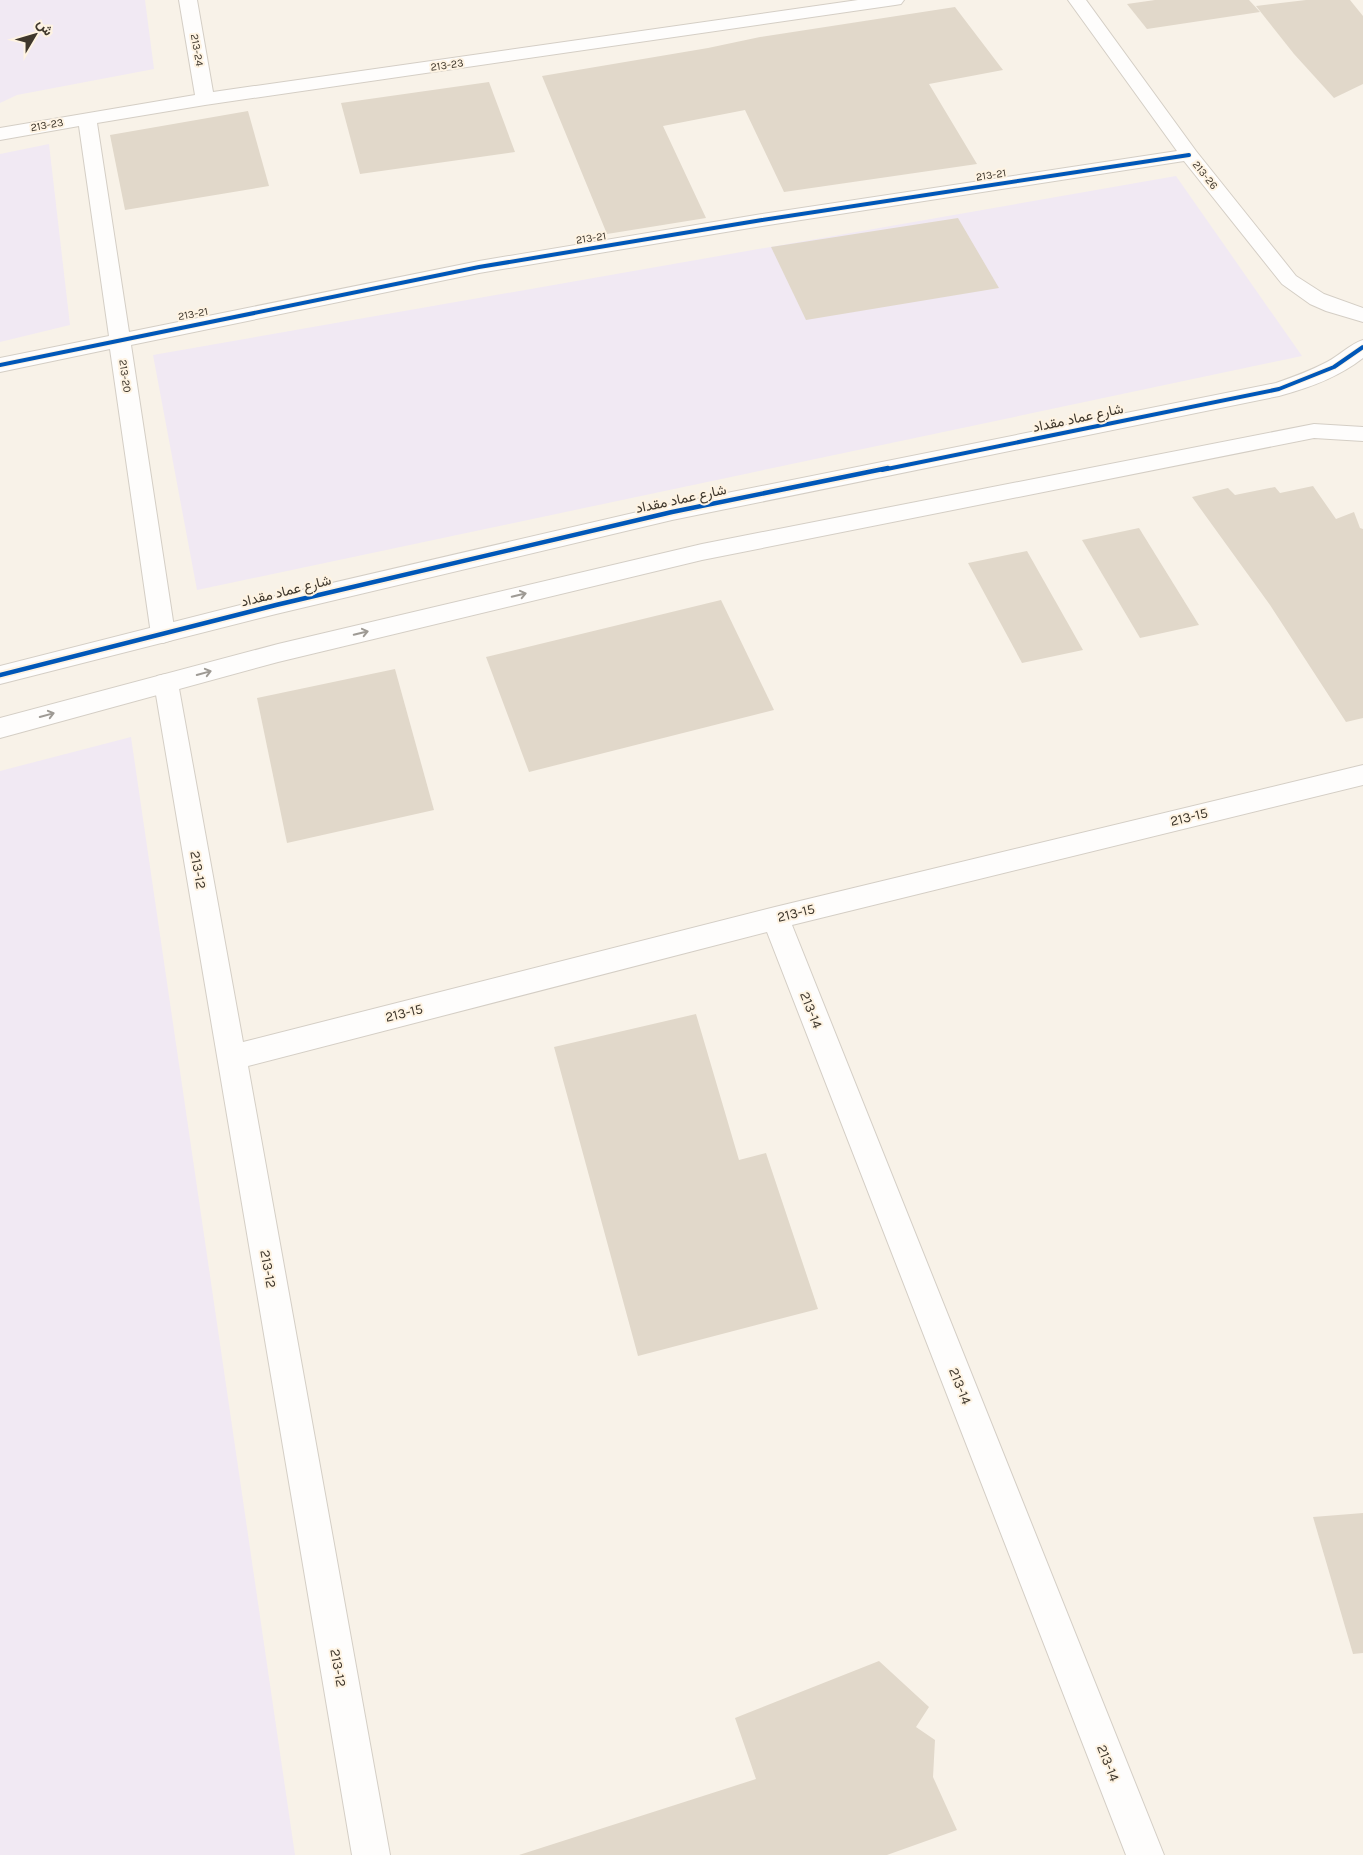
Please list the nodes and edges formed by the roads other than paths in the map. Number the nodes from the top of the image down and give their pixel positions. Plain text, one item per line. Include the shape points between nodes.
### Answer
1 (188, 0) edge
2 (895, 0) edge
3 (1077, 0) edge
4 (205, 100) junction
5 (87, 118) junction
6 (0, 134) edge
7 (1189, 155) junction
8 (1363, 315) edge
9 (120, 339) junction
10 (1363, 347) edge
11 (0, 365) edge
12 (1363, 434) edge
13 (163, 634) junction
14 (0, 674) edge
15 (166, 683) junction
16 (0, 728) edge
17 (1363, 776) edge
18 (775, 918) junction
19 (231, 1058) junction
20 (371, 1855) edge
21 (1144, 1855) edge

1 - 4 street, 213-24
2 - 4 street, 213-23
3 - 7 street, 213-26
4 - 5 street, 213-23
5 - 6 street, 213-23
5 - 9 street, 213-20
7 - 8 street, 213-26 via 1290,280 1333,306
7 - 9 street, 213-21 via 479,267
9 - 11 street, 213-21
9 - 13 street, 213-20
10 - 13 street, شارع عماد مقداد via 1349,360 1325,372 1280,388 672,512
15 -> 12 street via 702,552 1314,432
13 - 14 street, شارع عماد مقداد
16 -> 15 street
15 - 19 street, 213-12
17 - 18 street, 213-15
18 - 19 street, 213-15
18 - 21 street, 213-14
19 - 20 street, 213-12

